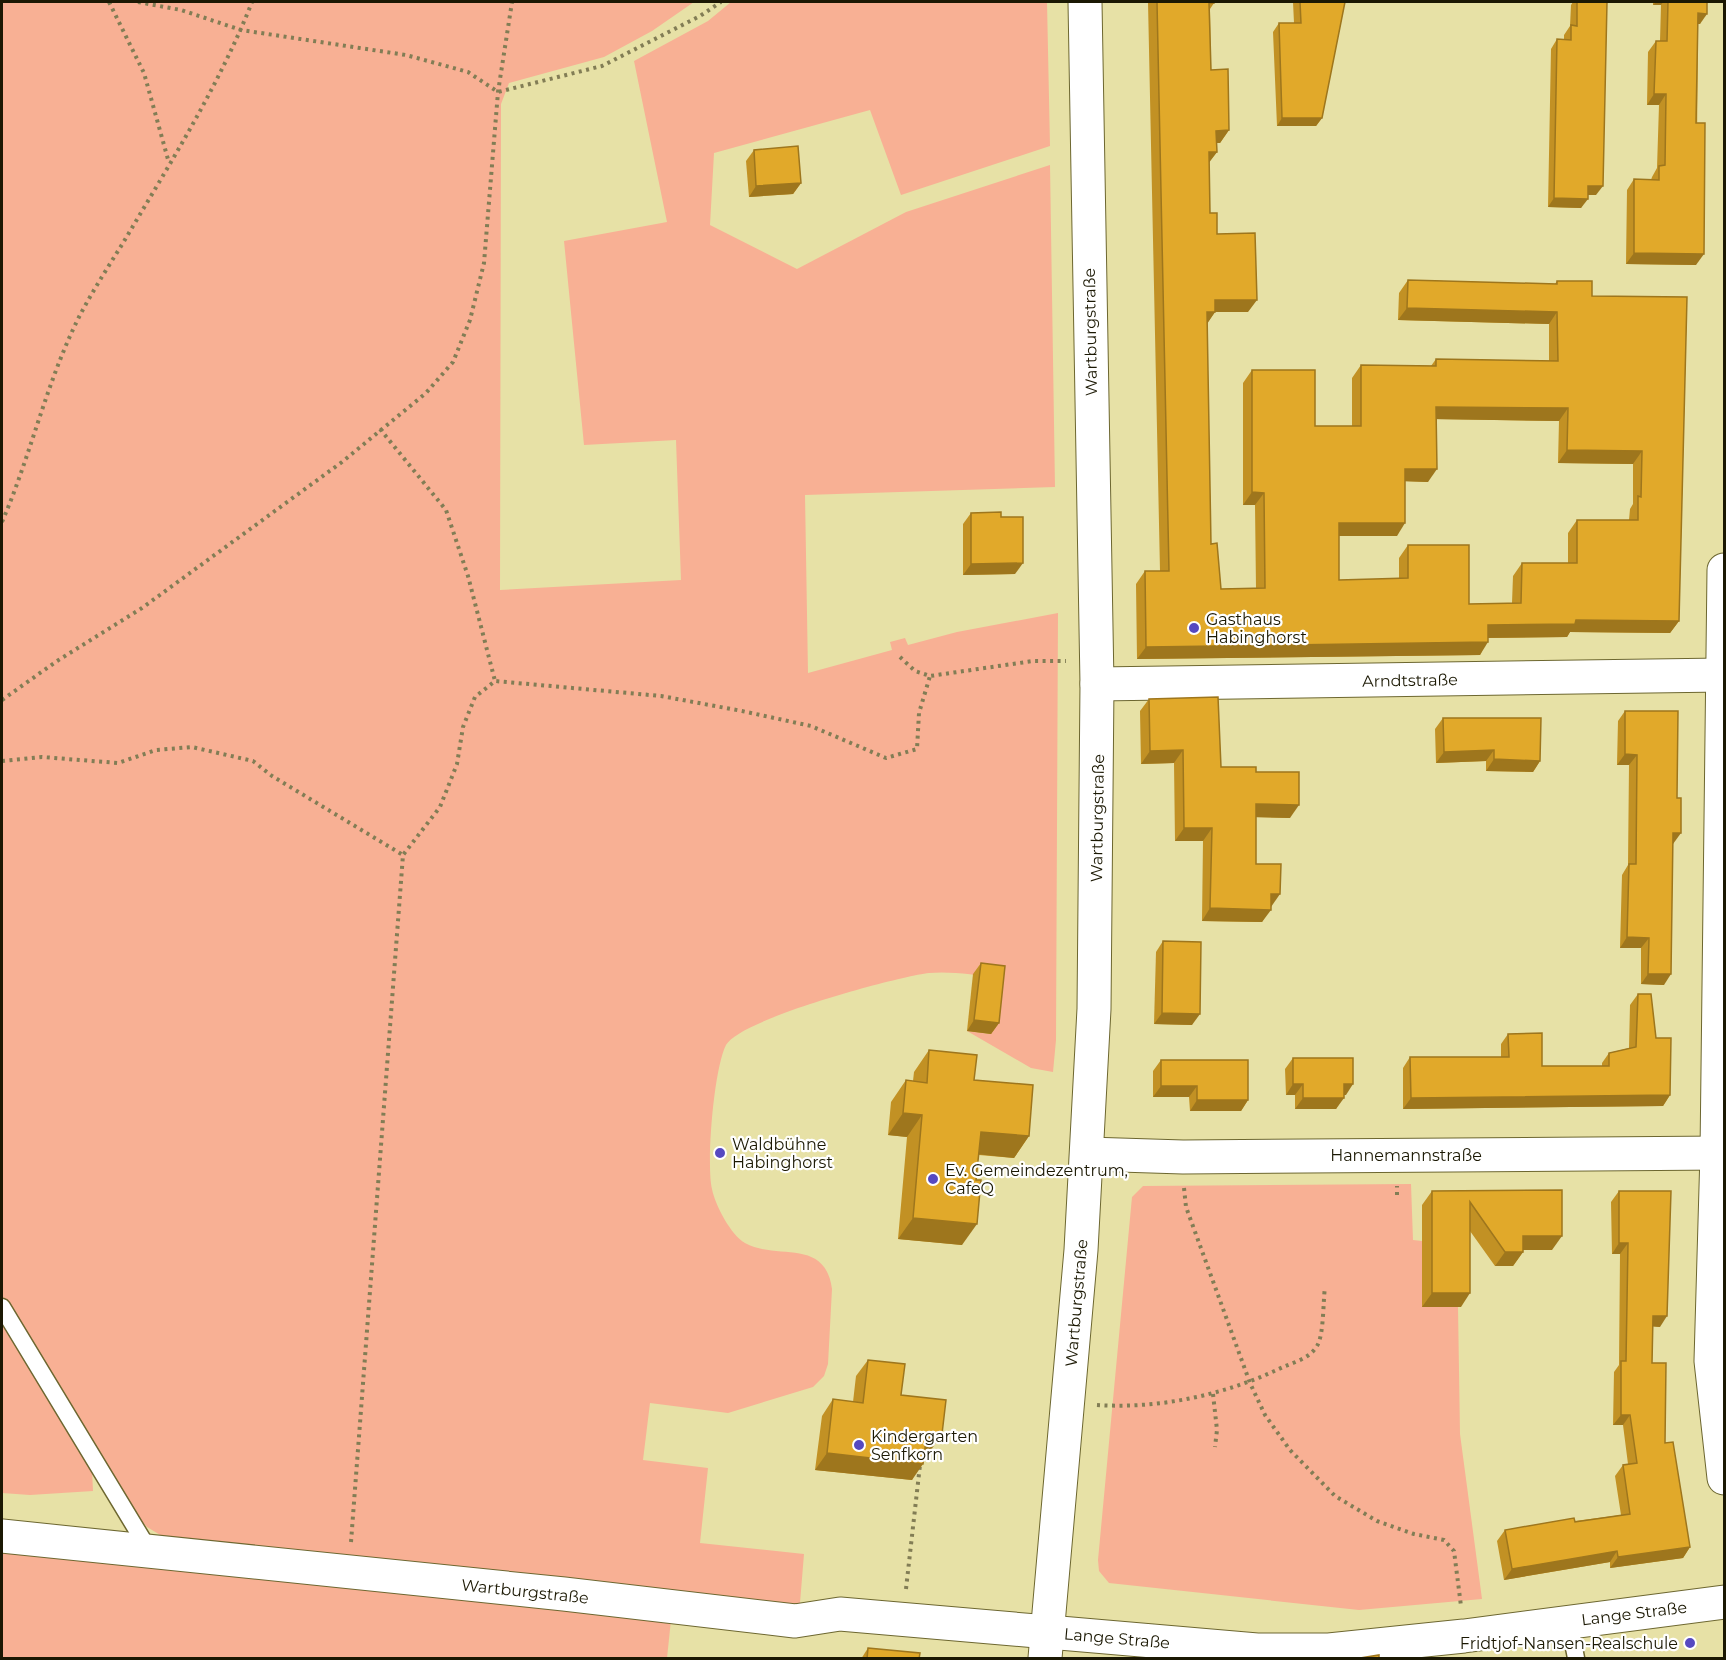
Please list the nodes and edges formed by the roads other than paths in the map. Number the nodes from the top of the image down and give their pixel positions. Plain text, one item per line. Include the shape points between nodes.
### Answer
1 (1085, 2) edge
2 (1725, 570) edge
3 (1097, 673) junction
4 (1723, 675) edge
5 (1088, 1154) junction
6 (1721, 1154) edge
7 (2, 1307) edge
8 (1725, 1478) edge
9 (2, 1536) edge
10 (150, 1550) junction
11 (1725, 1602) edge
12 (1569, 1622) junction
13 (1047, 1646) edge
14 (1248, 1654) edge
15 (1576, 1659) edge

1 - 3 street, Wartburgstraße
2 - 4 street
3 - 4 street, Arndtstraße
3 - 5 street, Wartburgstraße via 1094,1009
4 - 6 street
5 - 6 street, Hannemannstraße via 1183,1157
5 - 13 street, Wartburgstraße
6 - 8 street via 1711,1361
7 - 10 lane
9 - 10 street, Wartburgstraße
10 - 13 street, Wartburgstraße via 795,1621 840,1614 903,1620
11 - 12 street, Lange Straße
12 - 14 street, Lange Straße via 1371,1647
12 - 15 lane
13 - 14 street, Lange Straße

